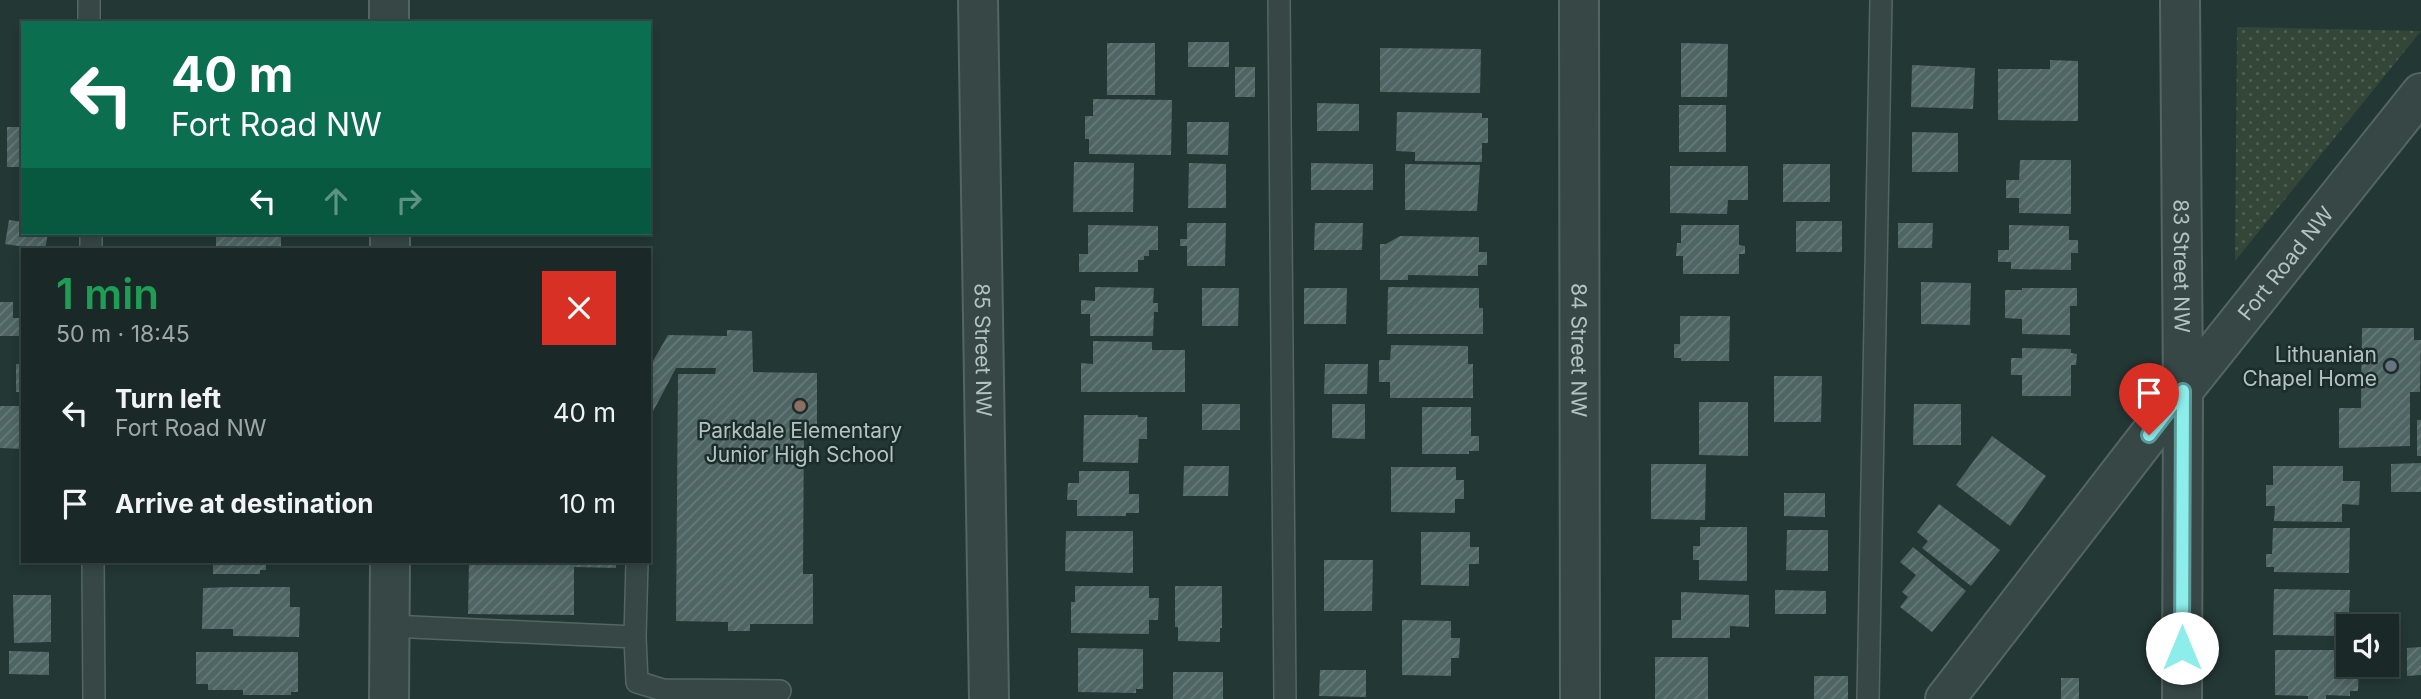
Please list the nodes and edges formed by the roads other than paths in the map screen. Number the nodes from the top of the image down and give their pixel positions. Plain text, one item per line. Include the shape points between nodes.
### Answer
1 (89, 0) edge
2 (389, 0) edge
3 (978, 0) edge
4 (1279, 0) edge
5 (1579, 0) edge
6 (1881, 0) edge
7 (2180, 0) edge
8 (89, 21) edge
9 (389, 21) edge
10 (2421, 93) edge
11 (2183, 391) junction
12 (93, 563) edge
13 (390, 563) edge
14 (637, 563) edge
15 (390, 626) junction
16 (635, 637) junction
17 (780, 691) dead end
18 (94, 699) edge
19 (389, 699) edge
20 (989, 699) edge
21 (1285, 699) edge
22 (1580, 699) edge
23 (1868, 699) edge
24 (1945, 699) edge
25 (2182, 699) edge

1 - 8 lane
2 - 9 street
3 - 20 street, 85 Street NW
4 - 21 lane
5 - 22 street, 84 Street NW
6 - 23 lane
7 - 11 street, 83 Street NW
10 - 11 street, Fort Road NW
11 - 24 street, Fort Road NW
11 - 25 street, 83 Street NW
12 - 18 lane
13 - 15 street
14 - 16 lane
15 - 16 lane
15 - 19 street
16 - 17 lane via 637,682 663,690

